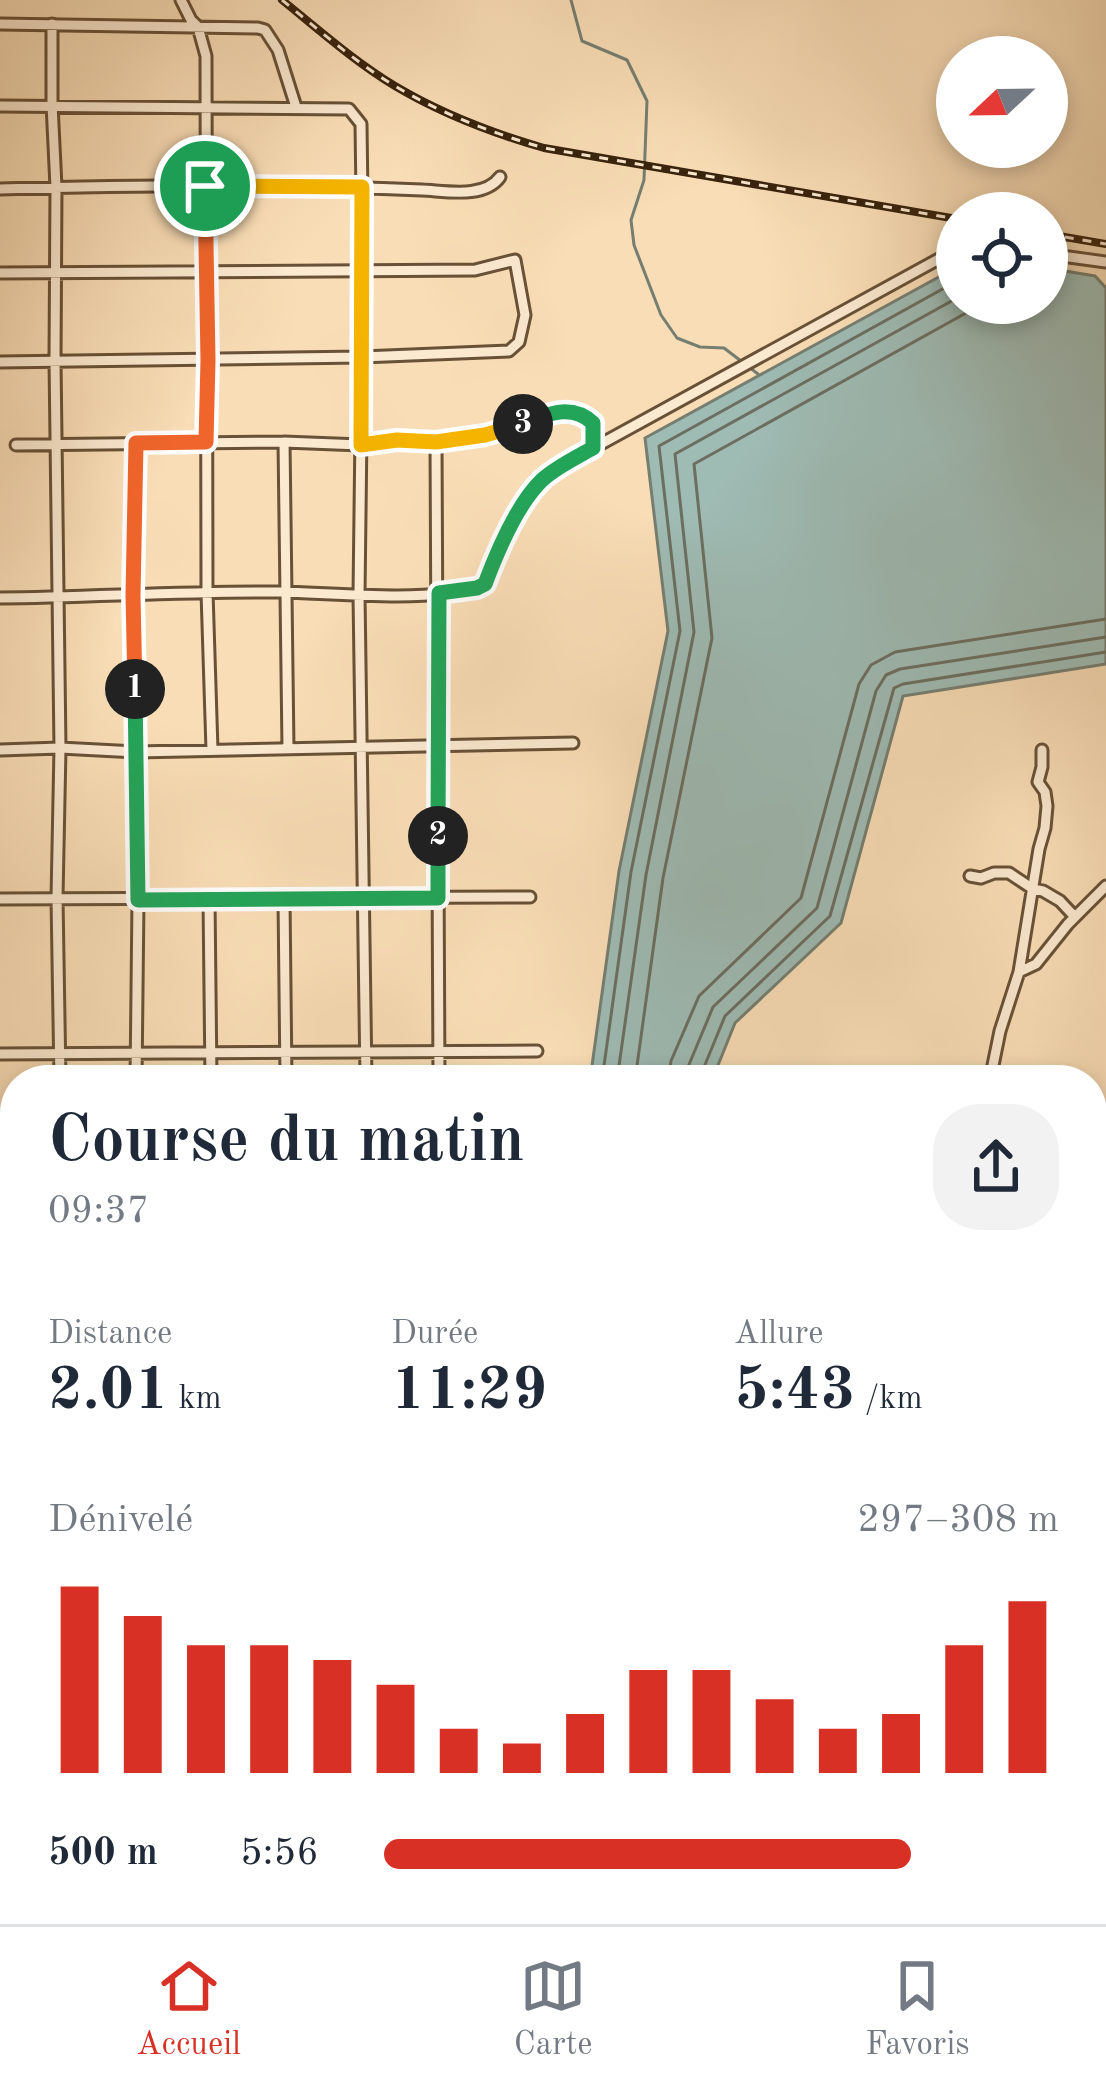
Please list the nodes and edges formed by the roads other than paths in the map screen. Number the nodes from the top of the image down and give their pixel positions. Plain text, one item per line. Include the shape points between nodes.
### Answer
1 (182, 0) edge
2 (0, 24) edge
3 (52, 24) junction
4 (198, 27) junction
5 (52, 104) junction
6 (0, 106) edge
7 (205, 107) junction
8 (296, 107) junction
9 (500, 177) dead end
10 (205, 186) junction
11 (362, 187) junction
12 (56, 188) junction
13 (0, 189) edge
14 (1068, 257) edge
15 (936, 260) edge
16 (1106, 262) edge
17 (363, 269) junction
18 (55, 272) junction
19 (0, 273) edge
20 (206, 273) junction
21 (362, 357) junction
22 (208, 360) junction
23 (55, 361) junction
24 (0, 362) edge
25 (206, 442) junction
26 (284, 442) junction
27 (436, 442) junction
28 (136, 443) junction
29 (56, 444) junction
30 (361, 445) junction
31 (16, 446) dead end
32 (593, 448) junction
33 (207, 592) junction
34 (286, 592) junction
35 (439, 593) junction
36 (133, 595) junction
37 (359, 595) junction
38 (0, 598) edge
39 (56, 598) junction
40 (573, 743) dead end
41 (360, 746) junction
42 (437, 746) junction
43 (60, 748) junction
44 (288, 748) junction
45 (0, 750) edge
46 (212, 750) junction
47 (1042, 750) dead end
48 (136, 752) junction
49 (970, 876) dead end
50 (1106, 886) edge
51 (1033, 890) junction
52 (530, 897) dead end
53 (57, 898) junction
54 (364, 898) junction
55 (438, 898) junction
56 (0, 899) edge
57 (209, 899) junction
58 (284, 899) junction
59 (138, 900) junction
60 (1075, 916) junction
61 (1019, 972) junction
62 (438, 1050) junction
63 (286, 1051) junction
64 (365, 1051) junction
65 (537, 1051) dead end
66 (136, 1052) junction
67 (211, 1052) junction
68 (58, 1053) junction
69 (0, 1054) edge
70 (59, 1065) edge
71 (136, 1065) edge
72 (211, 1065) edge
73 (286, 1065) edge
74 (365, 1065) edge
75 (438, 1065) edge
76 (993, 1065) edge

1 - 4 street
2 - 3 street
3 - 4 street
3 - 5 street
4 - 7 street
4 - 8 street via 265,30
5 - 6 street
5 - 7 street
5 - 12 street
7 - 8 street
7 - 10 street
8 - 11 street via 356,115
9 - 11 street via 470,192
10 - 11 street
10 - 12 street
10 - 20 street
11 - 17 street
12 - 13 street
12 - 18 street
14 - 16 street
15 - 32 street
17 - 20 street
17 - 21 street
17 - 21 street via 482,269 515,260 525,315 509,351
18 - 19 street
18 - 20 street
18 - 23 street
20 - 22 street
21 - 22 street
21 - 30 street
22 - 23 street
22 - 25 street
23 - 24 street
23 - 29 street
25 - 26 street
25 - 28 street
25 - 33 street
26 - 30 street
26 - 34 street
27 - 30 street
27 - 32 street via 560,410 590,418
27 - 35 street
28 - 29 street
28 - 36 street
29 - 31 street
29 - 39 street
30 - 37 street
32 - 35 street via 544,478 526,500 485,584
33 - 34 street
33 - 36 street
33 - 46 street
34 - 37 street
34 - 44 street
35 - 37 street
35 - 42 street
36 - 39 street
36 - 48 street
37 - 41 street
38 - 39 street
39 - 43 street
40 - 42 street
41 - 42 street
41 - 44 street
41 - 54 street
42 - 55 street
43 - 45 street
43 - 48 street
43 - 53 street
44 - 46 street
46 - 48 street
47 - 51 street via 1046,828
48 - 59 street
49 - 51 street via 1009,873
50 - 60 street
51 - 60 street
51 - 61 street
52 - 55 street
53 - 56 street
53 - 59 street
53 - 68 street
54 - 55 street
54 - 58 street
54 - 64 street
55 - 62 street
57 - 58 street
57 - 59 street
57 - 67 street
58 - 63 street
59 - 66 street
60 - 61 street via 1036,964
61 - 76 street
62 - 64 street
62 - 65 street
62 - 75 street
63 - 64 street
63 - 67 street
63 - 73 street
64 - 74 street
66 - 67 street
66 - 68 street
66 - 71 street
67 - 72 street
68 - 69 street
68 - 70 street

